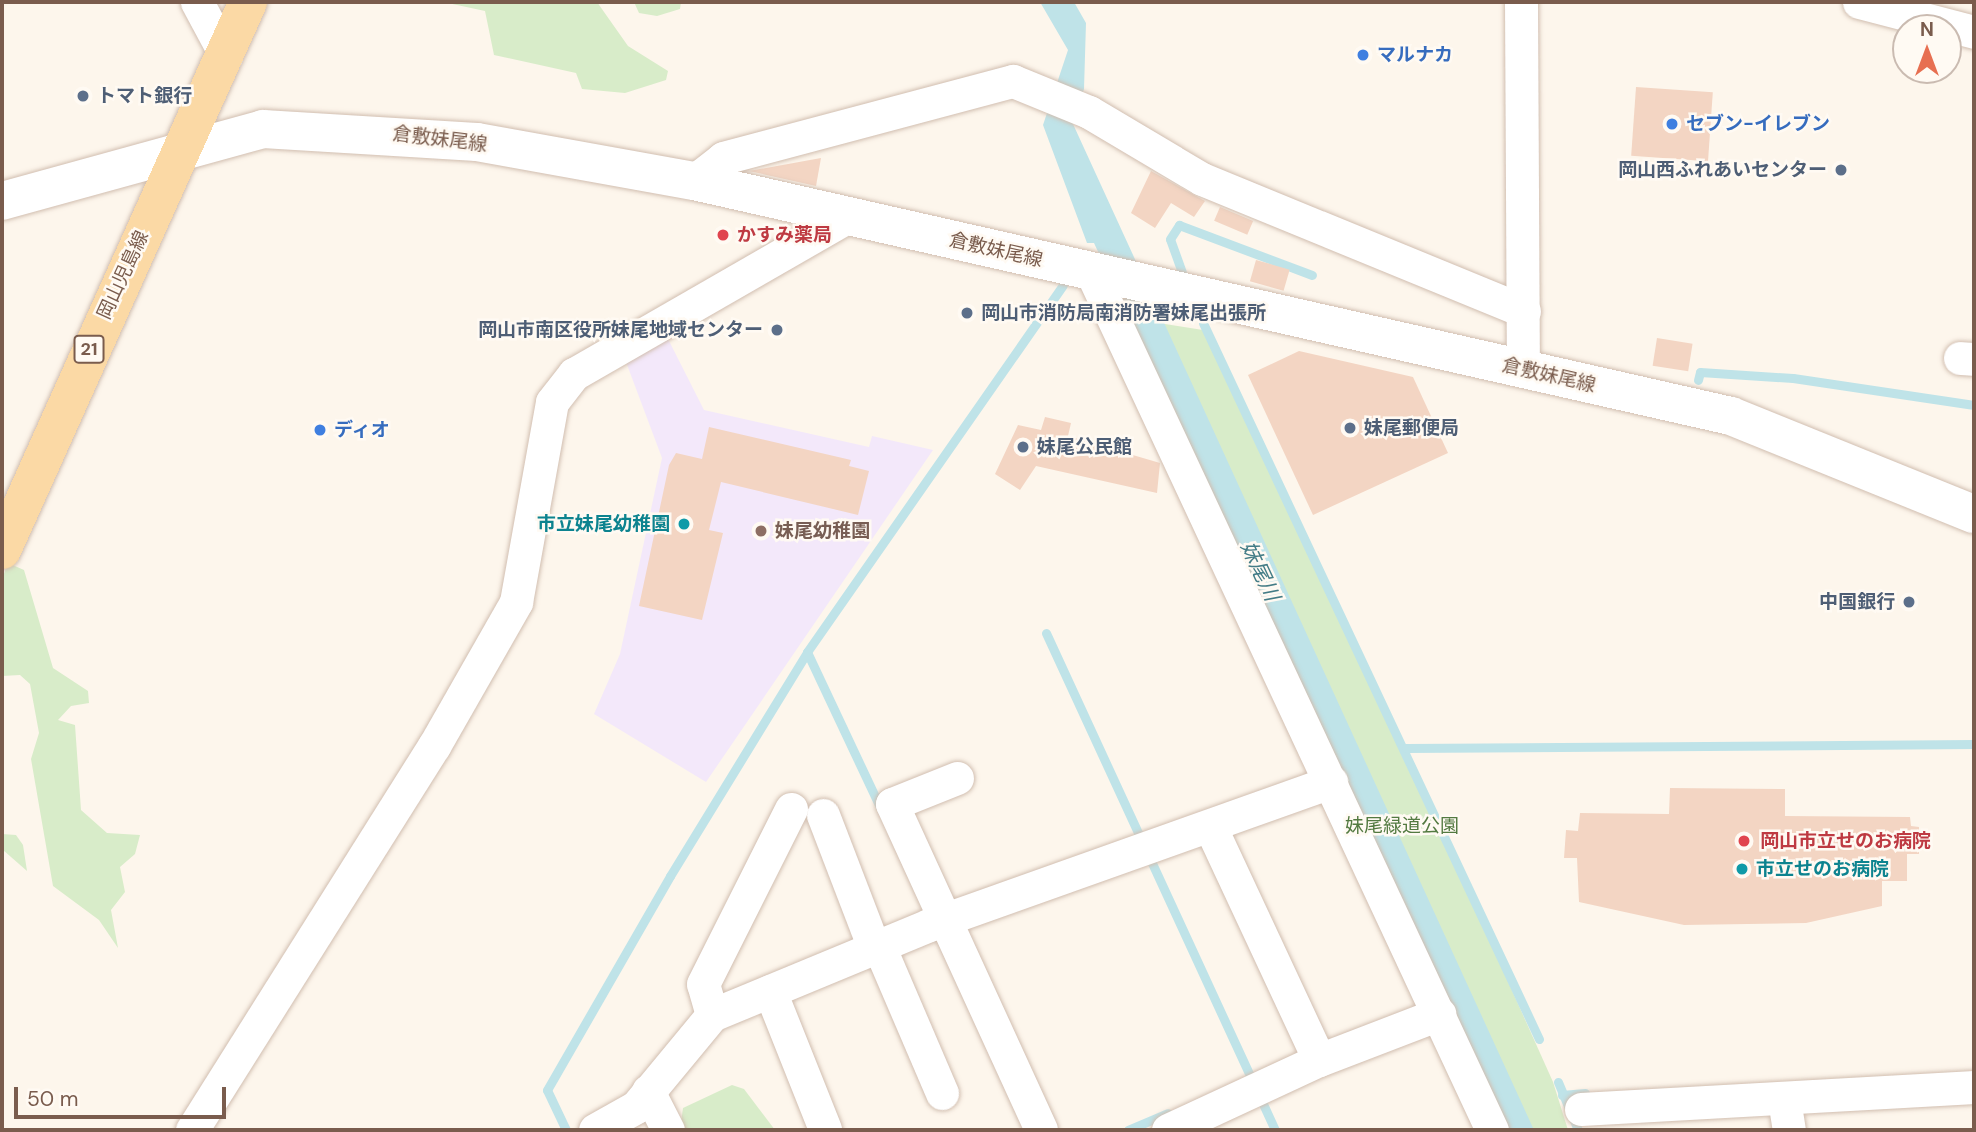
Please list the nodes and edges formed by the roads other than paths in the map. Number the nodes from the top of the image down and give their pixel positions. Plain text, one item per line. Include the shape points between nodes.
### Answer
1 (197, 2) edge
2 (248, 2) edge
3 (1521, 2) edge
4 (1859, 2) edge
5 (1974, 32) edge
6 (226, 56) junction
7 (184, 152) junction
8 (694, 181) junction
9 (2, 201) edge
10 (847, 217) junction
11 (1098, 272) junction
12 (1524, 312) junction
13 (1523, 369) junction
14 (1974, 514) edge
15 (2, 550) edge
16 (957, 778) dead end
17 (1331, 782) junction
18 (1210, 826) junction
19 (946, 919) junction
20 (877, 947) junction
21 (770, 991) junction
22 (1439, 1014) junction
23 (712, 1015) junction
24 (1319, 1060) junction
25 (1974, 1087) edge
26 (648, 1091) junction
27 (942, 1093) dead end
28 (1581, 1109) dead end
29 (1787, 1115) edge
30 (825, 1129) edge
31 (192, 1130) edge
32 (595, 1130) edge
33 (668, 1130) edge
34 (1041, 1130) edge
35 (1168, 1130) edge
36 (1492, 1130) edge

1 - 6 street
2 - 6 main road, 岡山児島線 / 21
3 - 12 street
4 - 5 street
6 - 7 main road, 岡山児島線 / 21
7 - 8 main road, 倉敷妹尾線 via 263,129 376,132 477,142
7 - 9 main road, 倉敷妹尾線
7 - 15 main road, 岡山児島線 / 21 via 128,260
8 - 10 main road, 倉敷妹尾線
8 - 12 street via 723,158 895,117 1013,81 1089,112 1202,179
10 - 11 main road, 倉敷妹尾線
10 - 31 street via 574,374 552,402 516,602 435,746
11 - 13 main road, 倉敷妹尾線
11 - 17 street
12 - 13 street
13 - 14 main road, 倉敷妹尾線 via 1731,416
16 - 19 street via 892,804
17 - 18 street
17 - 22 street
18 - 19 street
18 - 24 street
19 - 20 street
19 - 34 street
20 - 21 street
20 - 23 street via 807,812 703,984
20 - 27 street
21 - 23 street
21 - 30 street
22 - 24 street
22 - 36 street
23 - 26 street
24 - 35 street via 1258,1093
25 - 29 street
26 - 32 street via 636,1107
26 - 33 street
28 - 29 street

